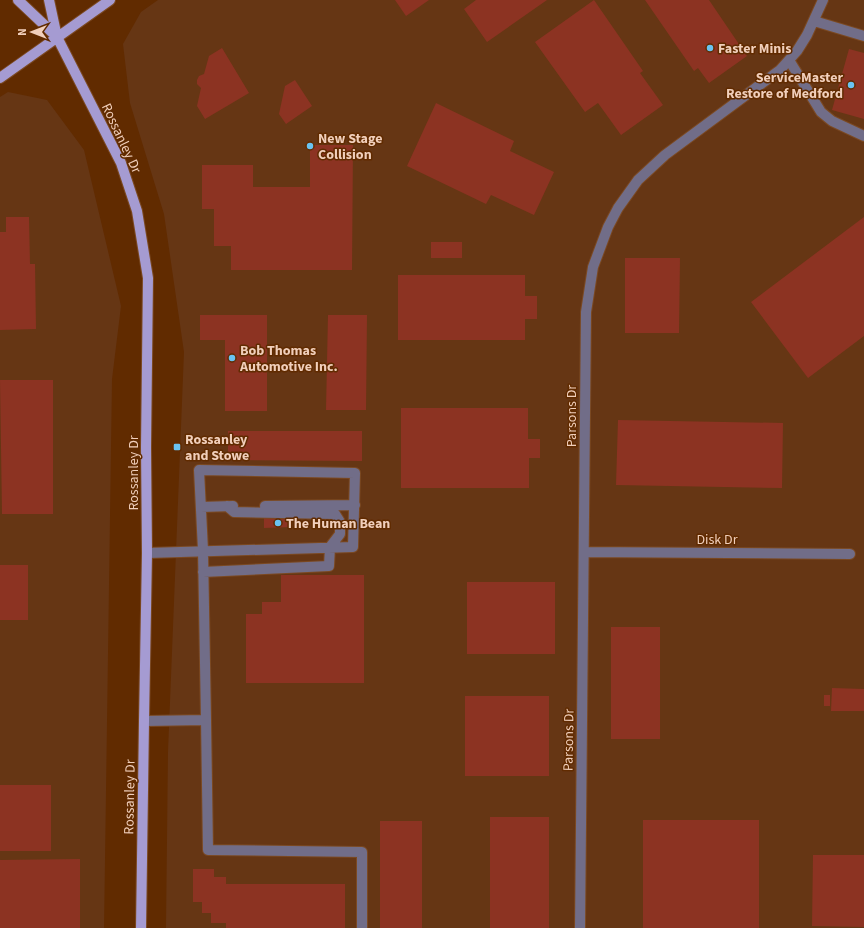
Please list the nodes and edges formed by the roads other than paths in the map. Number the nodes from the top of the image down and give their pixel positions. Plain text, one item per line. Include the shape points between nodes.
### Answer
1 (18, 0) edge
2 (49, 0) edge
3 (110, 0) edge
4 (823, 0) edge
5 (814, 21) junction
6 (864, 36) edge
7 (57, 37) junction
8 (789, 60) junction
9 (0, 78) edge
10 (864, 136) edge
11 (355, 505) junction
12 (227, 506) junction
13 (201, 507) junction
14 (330, 547) junction
15 (203, 550) junction
16 (584, 552) junction
17 (147, 553) junction
18 (850, 554) dead end
19 (203, 572) junction
20 (206, 720) junction
21 (144, 721) junction
22 (141, 928) edge
23 (362, 928) edge
24 (580, 928) edge

1 - 7 main road
2 - 7 main road
3 - 7 main road
4 - 5 street, Parsons Dr
5 - 6 street
5 - 8 street, Parsons Dr
7 - 9 main road
7 - 17 main road, Rossanley Dr via 121,163 137,211 148,278
8 - 10 street via 821,112 832,121
8 - 16 street, Parsons Dr via 780,70 659,160 638,180 608,226 593,267 586,312
11 - 12 street
11 - 13 street via 355,473 199,470
11 - 14 street via 353,547
12 - 13 street
12 - 14 street via 234,512 335,514 340,522 340,534
13 - 15 street
14 - 15 street
14 - 19 street via 329,566
15 - 17 street
15 - 19 street
16 - 18 street, Disk Dr
16 - 24 street, Parsons Dr
17 - 21 main road, Rossanley Dr
19 - 20 street
20 - 21 street
20 - 23 street via 208,850 362,852
21 - 22 main road, Rossanley Dr

